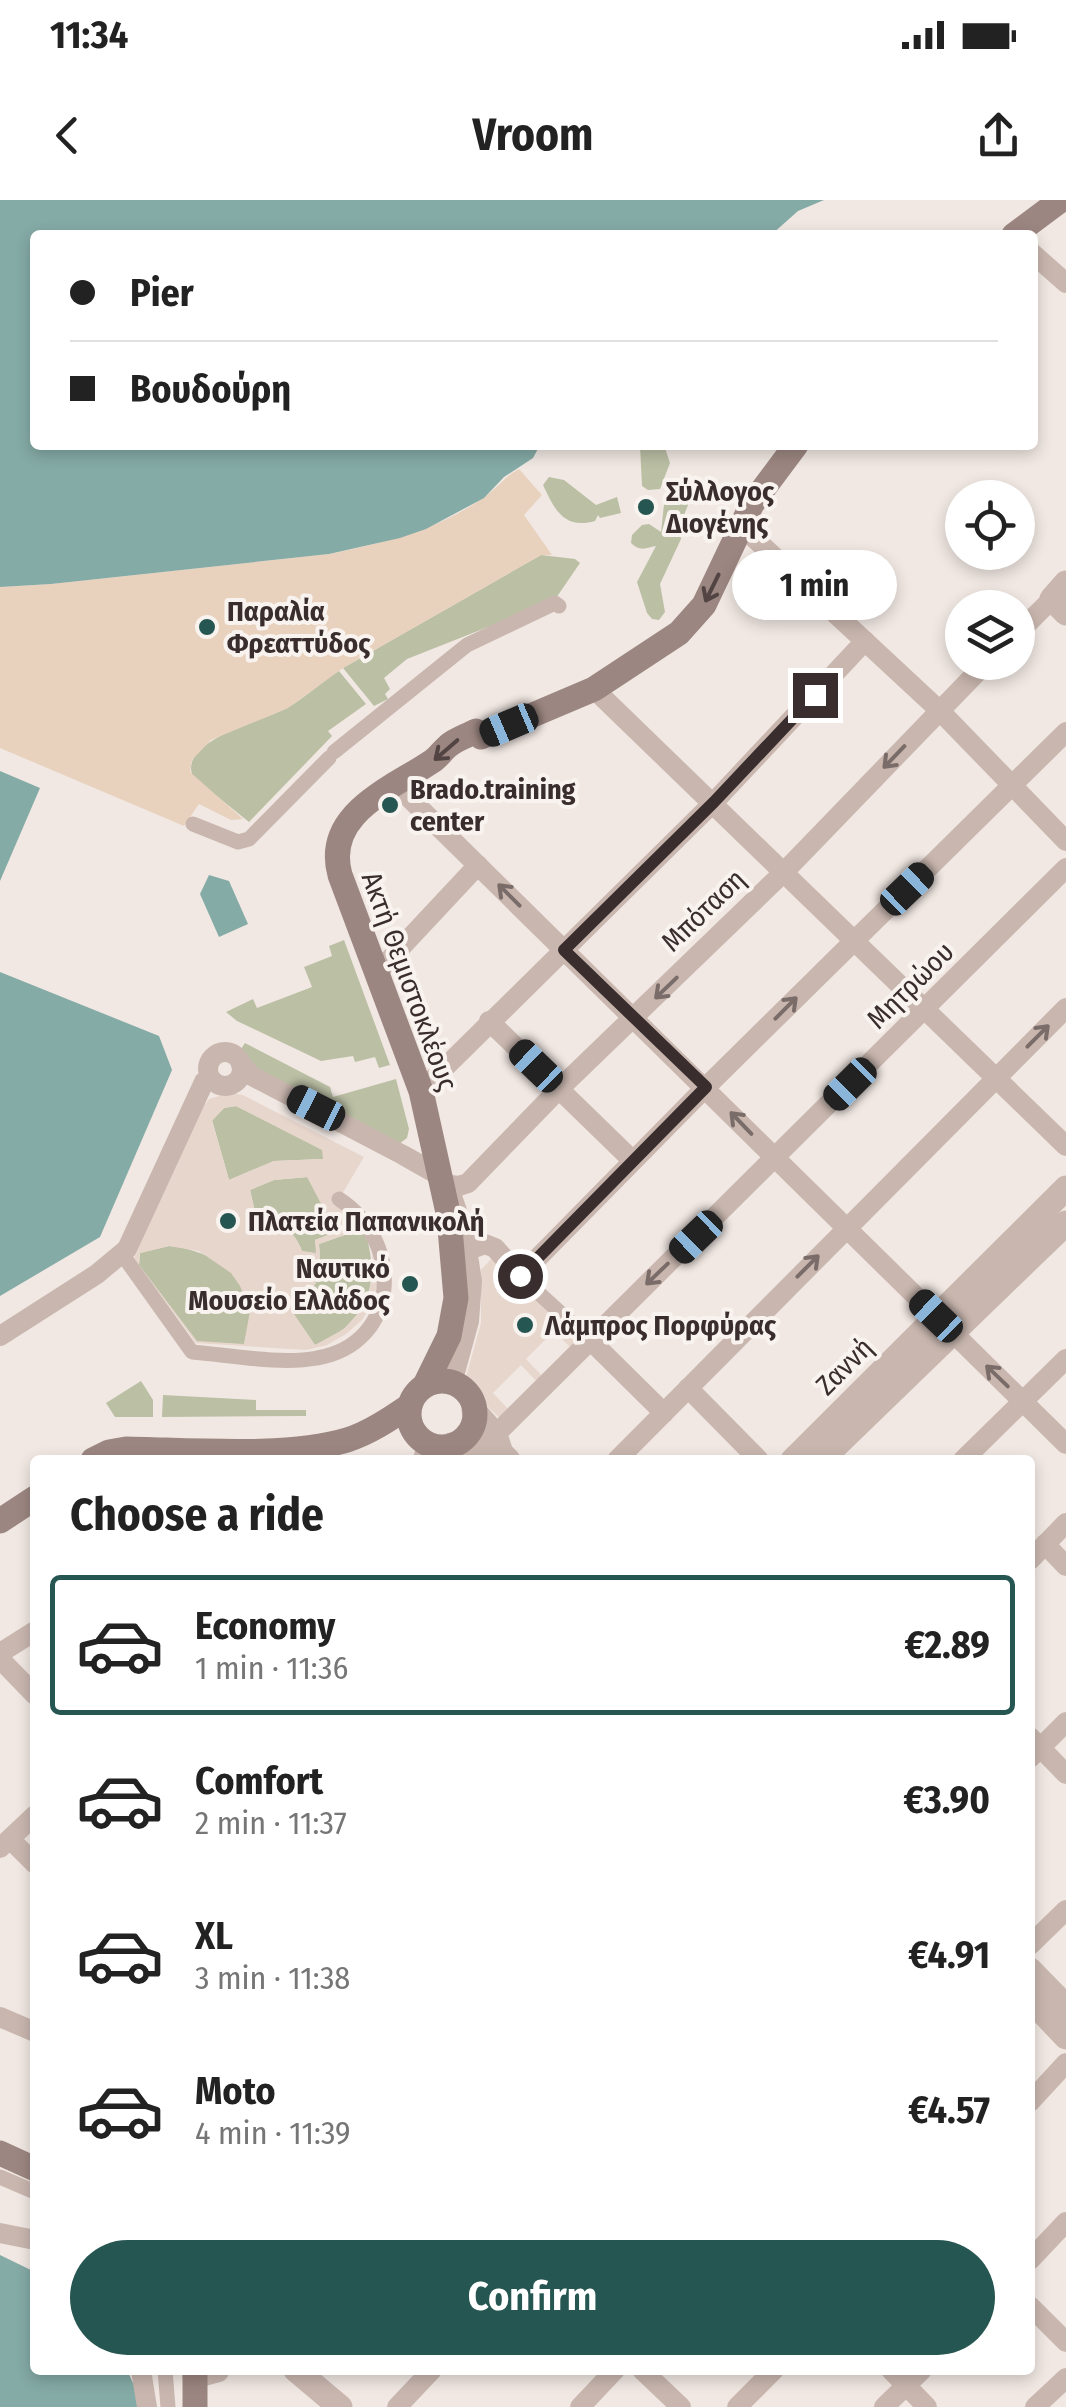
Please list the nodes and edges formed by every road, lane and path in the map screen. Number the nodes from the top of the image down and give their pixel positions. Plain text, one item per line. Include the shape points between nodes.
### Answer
1 (1061, 200) edge
2 (1021, 230) edge
3 (1038, 257) edge
4 (1066, 283) edge
5 (792, 450) edge
6 (741, 526) junction
7 (1061, 598) edge
8 (559, 606) dead end
9 (1035, 619) edge
10 (865, 641) junction
11 (969, 680) edge
12 (594, 688) junction
13 (939, 710) junction
14 (1066, 732) edge
15 (393, 782) junction
16 (1011, 788) junction
17 (714, 802) junction
18 (194, 824) dead end
19 (1066, 841) edge
20 (478, 865) junction
21 (1066, 868) edge
22 (786, 870) junction
23 (856, 940) junction
24 (564, 950) junction
25 (378, 972) junction
26 (926, 1008) junction
27 (1066, 1008) edge
28 (635, 1018) junction
29 (489, 1021) junction
30 (996, 1078) junction
31 (204, 1082) dead end
32 (706, 1087) junction
33 (559, 1089) junction
34 (421, 1091) junction
35 (1066, 1146) edge
36 (632, 1160) junction
37 (776, 1160) junction
38 (1066, 1188) edge
39 (446, 1194) junction
40 (338, 1199) dead end
41 (1066, 1223) edge
42 (846, 1228) junction
43 (468, 1250) junction
44 (122, 1254) junction
45 (520, 1276) junction
46 (944, 1324) junction
47 (0, 1336) edge
48 (590, 1340) junction
49 (1066, 1359) edge
50 (452, 1383) junction
51 (426, 1385) junction
52 (688, 1388) junction
53 (1023, 1402) junction
54 (409, 1406) junction
55 (474, 1412) junction
56 (664, 1413) junction
57 (1066, 1444) edge
58 (502, 1449) edge
59 (434, 1450) edge
60 (284, 1454) edge
61 (103, 1455) edge
62 (622, 1455) edge
63 (754, 1455) edge
64 (799, 1455) edge
65 (826, 1455) edge
66 (968, 1455) edge
67 (30, 1501) edge
68 (0, 1520) edge
69 (1066, 1524) edge
70 (1046, 1544) junction
71 (1035, 1555) edge
72 (1066, 1566) edge
73 (30, 1635) edge
74 (0, 1656) edge
75 (30, 1689) edge
76 (1066, 1722) edge
77 (1035, 1747) edge
78 (1035, 1749) edge
79 (1066, 1774) edge
80 (30, 1820) edge
81 (5, 1844) edge
82 (30, 1861) edge
83 (1066, 1910) edge
84 (1035, 1940) edge
85 (1035, 1975) edge
86 (1035, 2004) edge
87 (1066, 2007) edge
88 (0, 2018) edge
89 (30, 2030) edge
90 (1066, 2036) edge
91 (1066, 2063) edge
92 (1035, 2097) edge
93 (0, 2153) edge
94 (30, 2167) edge
95 (0, 2178) edge
96 (30, 2190) edge
97 (1066, 2222) edge
98 (0, 2233) edge
99 (30, 2239) edge
100 (1035, 2255) edge
101 (1035, 2311) edge
102 (1066, 2342) edge
103 (142, 2375) edge
104 (165, 2375) edge
105 (201, 2375) edge
106 (279, 2375) edge
107 (302, 2375) edge
108 (427, 2375) edge
109 (611, 2375) edge
110 (647, 2375) edge
111 (769, 2375) edge
112 (898, 2378) edge
113 (1066, 2378) edge
114 (147, 2407) edge
115 (168, 2407) edge
116 (196, 2407) edge
117 (317, 2407) edge
118 (340, 2407) edge
119 (396, 2407) edge
120 (580, 2407) edge
121 (681, 2407) edge
122 (737, 2407) edge
123 (884, 2407) edge
124 (928, 2407) edge
125 (1036, 2407) edge

1 - 2 main road
3 - 4 street
5 - 6 main road, Ακτή Θεμιστοκλέους
6 - 10 street
6 -> 12 main road, Ακτή Θεμιστοκλέους via 692,620 664,646
7 - 9 street
8 - 18 street via 466,646 332,755 249,839 238,842
10 - 13 street
10 - 17 street
11 - 13 street, Μπόταση
12 -> 15 main road, Ακτή Θεμιστοκλέους via 481,738 476,731
12 - 17 street
13 - 16 street
13 -> 22 street, Μπόταση
14 - 16 street
15 - 20 street
15 - 25 main road, Ακτή Θεμιστοκλέους via 344,830 336,859
16 - 19 street
16 - 23 street
17 - 22 street
17 - 24 street
24 -> 20 street
20 - 25 street
21 - 26 street, Μητρώου
22 - 23 street
22 -> 28 street, Μπόταση
23 - 26 street
32 -> 23 street
24 - 28 street
24 - 29 street
25 - 34 main road, Ακτή Θεμιστοκλέους
26 - 30 street
26 - 37 street, Μητρώου
30 -> 27 street
28 - 32 street
28 - 33 street, Μπόταση
29 - 33 street
29 - 34 street
30 - 35 street
30 - 42 street
31 - 44 street
32 - 36 street
37 -> 32 street
33 - 36 street
33 - 39 street, Μπόταση via 468,1183
34 - 39 main road, Ακτή Θεμιστοκλέους
36 - 45 street
37 - 42 street
37 -> 48 street, Μητρώου
38 - 46 street, Ζαννή
39 - 39 street via 252,1076 239,1073 258,1086 398,1159
39 - 43 street via 458,1208
39 - 51 main road, Ακτή Θεμιστοκλέους via 456,1298 449,1336
40 - 44 street via 374,1232 384,1288 365,1330 315,1359 192,1352
41 - 46 street, Ζαννή
42 - 46 street
52 -> 42 street
43 - 45 street via 495,1248
43 - 50 street via 472,1300
44 - 47 street
45 - 48 street
53 -> 46 street
46 - 64 street, Ζαννή
46 - 65 street, Ζαννή
48 - 56 street
48 - 58 street, Μητρώου
49 - 53 street
50 - 51 main road
50 - 55 main road via 470,1397
51 - 54 main road
52 - 56 street
52 - 63 street
53 - 57 street
53 - 66 street
54 - 59 main road via 412,1428
54 - 60 main road via 347,1440
55 - 58 street
55 - 59 main road via 470,1430
56 - 62 street
58 - 59 street
60 - 61 main road via 126,1449
67 - 68 main road
69 - 70 street
70 - 71 street
70 - 72 street
73 - 74 street
74 - 75 street
76 - 77 street
78 - 79 street
80 - 81 street
81 - 82 street
83 - 84 street
85 - 87 street
86 - 90 street
88 - 89 street
91 - 92 street
93 - 94 main road
95 - 96 street
97 - 100 street
98 - 99 street
101 - 102 street
103 - 114 street
104 - 115 street
105 - 116 main road
106 - 117 street
107 - 118 street
108 - 119 street
109 - 120 street
110 - 121 street
111 - 122 street
112 - 123 street
112 - 124 street
113 - 125 street

